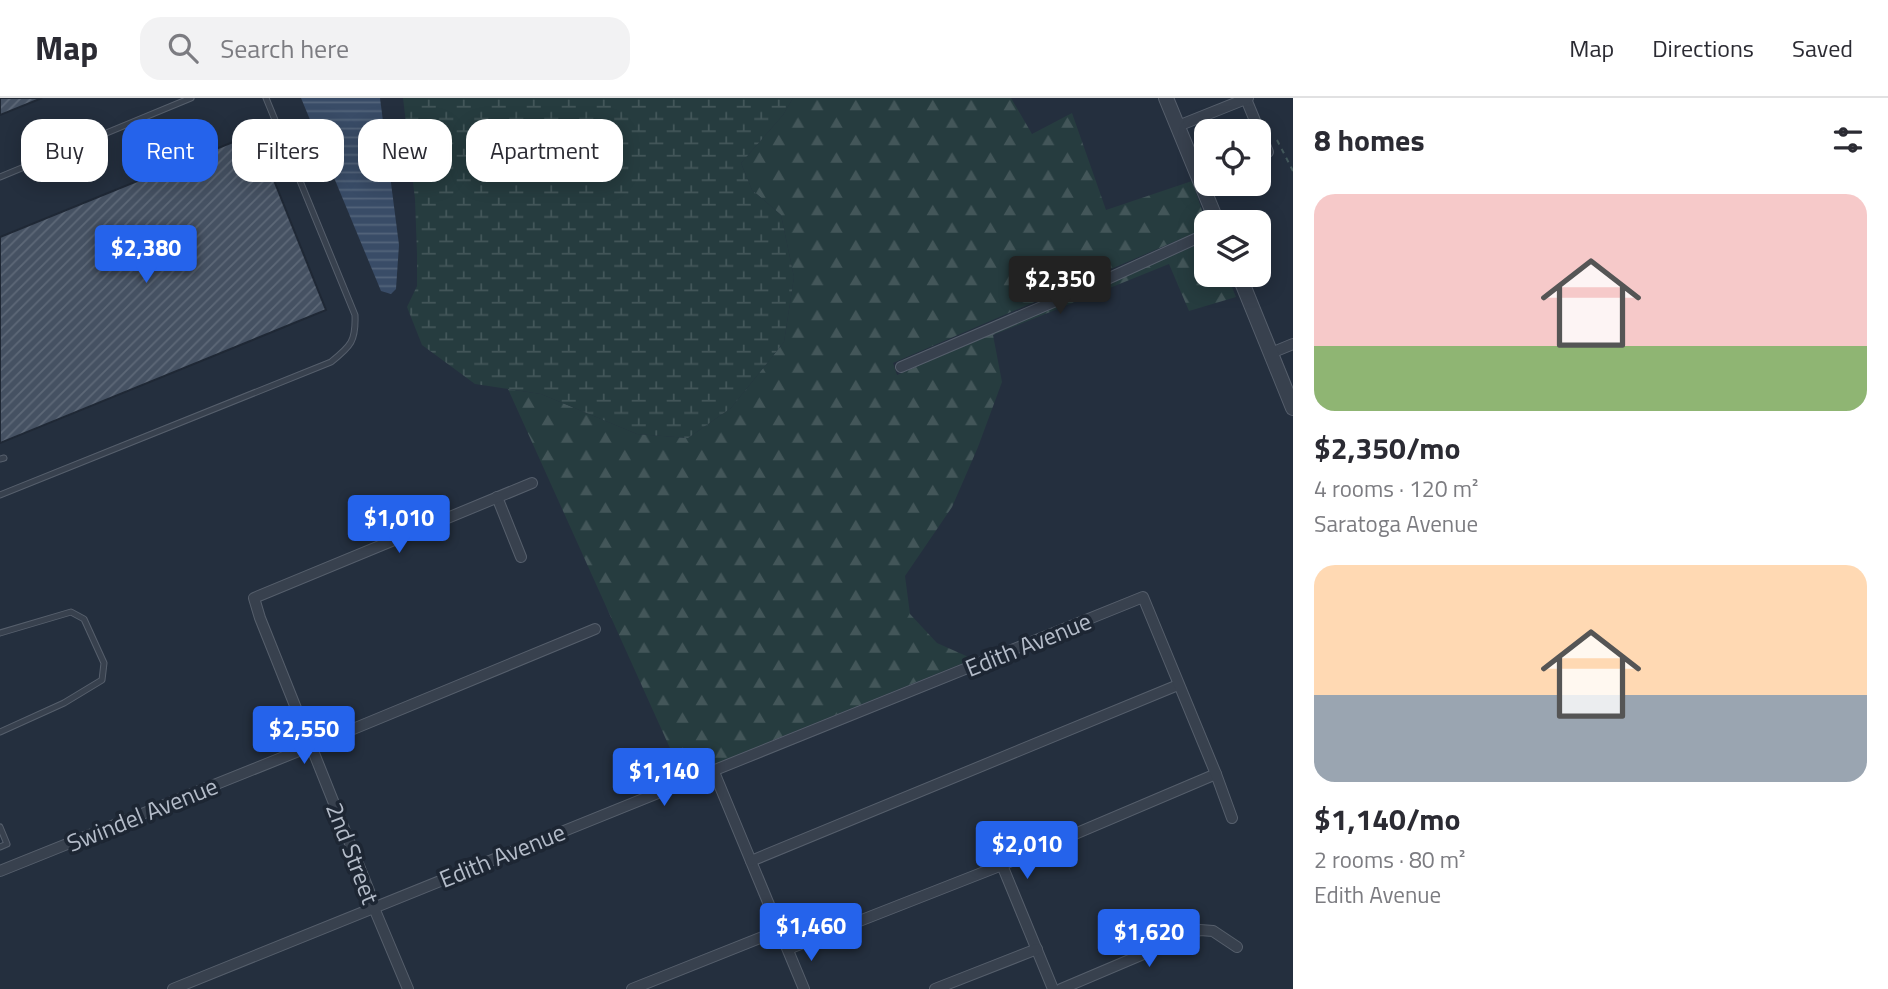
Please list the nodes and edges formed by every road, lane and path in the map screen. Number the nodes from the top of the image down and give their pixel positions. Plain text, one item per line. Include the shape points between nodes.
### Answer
1 (191, 98) edge
2 (266, 98) edge
3 (1167, 98) edge
4 (1247, 99) edge
5 (1255, 119) edge
6 (1178, 126) junction
7 (1277, 141) dead end
8 (1293, 171) edge
9 (0, 177) edge
10 (1212, 210) edge
11 (1194, 239) edge
12 (1243, 287) edge
13 (1293, 345) edge
14 (1271, 354) junction
15 (901, 366) dead end
16 (1293, 408) edge
17 (532, 483) dead end
18 (0, 495) edge
19 (497, 497) junction
20 (522, 557) dead end
21 (595, 629) dead end
22 (0, 632) edge
23 (1178, 685) junction
24 (0, 732) edge
25 (311, 746) junction
26 (714, 772) junction
27 (1216, 775) junction
28 (1232, 818) dead end
29 (0, 827) edge
30 (0, 847) edge
31 (751, 861) junction
32 (1002, 865) junction
33 (0, 871) edge
34 (374, 908) junction
35 (780, 930) junction
36 (1237, 947) dead end
37 (1037, 948) junction
38 (788, 949) junction
39 (173, 989) edge
40 (408, 989) edge
41 (632, 989) edge
42 (804, 989) edge
43 (935, 989) edge
44 (1054, 989) edge
45 (1061, 989) edge

1 - 9 lane
2 - 18 lane via 355,314 356,333 347,349 331,362
3 - 6 street
4 - 5 street
4 - 6 street
6 - 10 street
7 - 8 path
11 - 15 street
12 - 14 street
13 - 14 street
14 - 16 street
17 - 19 street
19 - 20 street
19 - 25 street, 2nd Street via 254,598
21 - 25 street, Swindel Avenue
22 - 24 lane via 71,612 84,618 104,663 102,680
23 - 26 street, Edith Avenue via 1143,597
23 - 27 street
23 - 31 street
25 - 33 street, Swindel Avenue
25 - 34 street, 2nd Street
26 - 31 street
26 - 34 street, Edith Avenue
27 - 28 street
27 - 32 street
29 - 30 lane via 7,844
31 - 35 street
32 - 37 street
32 - 38 street
34 - 39 street, Edith Avenue
34 - 40 street, 2nd Street
35 - 38 street
35 - 41 street
36 - 45 street via 1213,931 1200,929
37 - 43 street
37 - 44 street
38 - 42 street

